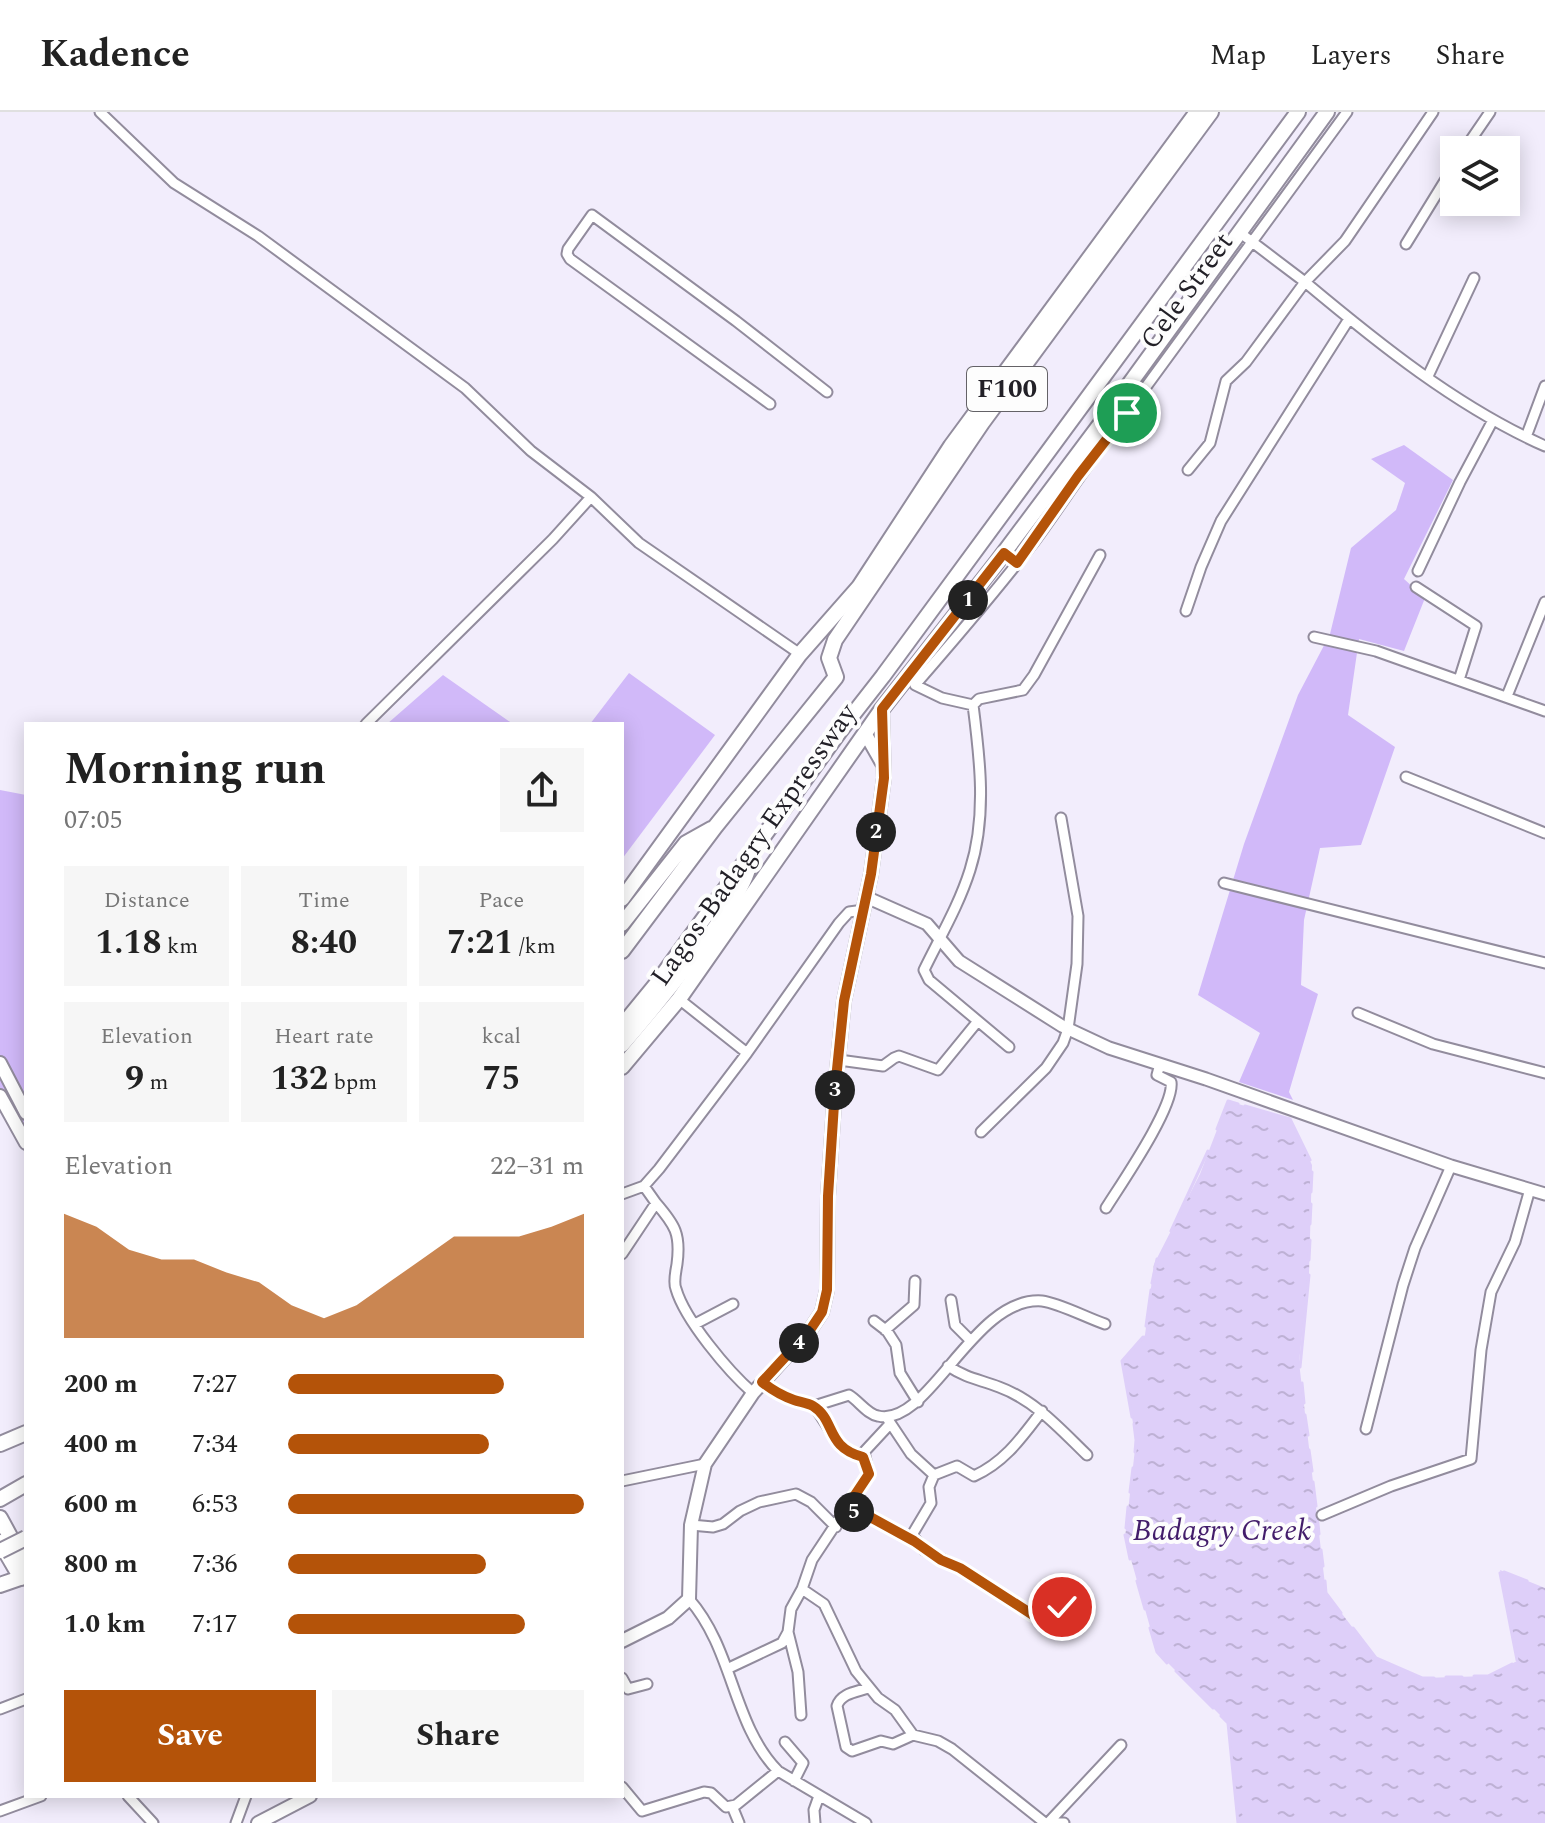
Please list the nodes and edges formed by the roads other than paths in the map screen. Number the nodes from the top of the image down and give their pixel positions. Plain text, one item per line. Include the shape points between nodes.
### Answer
1 (100, 112) edge
2 (1197, 112) edge
3 (1211, 112) edge
4 (1298, 112) edge
5 (1327, 112) edge
6 (1347, 112) edge
7 (1433, 112) edge
8 (1490, 112) edge
9 (1474, 136) edge
10 (1440, 189) edge
11 (1245, 236) junction
12 (1406, 244) dead end
13 (1474, 278) dead end
14 (1305, 282) junction
15 (1349, 319) junction
16 (1428, 376) junction
17 (1545, 386) edge
18 (827, 392) dead end
19 (770, 404) dead end
20 (1493, 420) junction
21 (1526, 437) junction
22 (1545, 446) edge
23 (1188, 470) dead end
24 (591, 497) junction
25 (1023, 527) junction
26 (1036, 539) junction
27 (1004, 553) junction
28 (1100, 555) dead end
29 (1017, 563) junction
30 (1418, 571) dead end
31 (1416, 587) dead end
32 (1545, 602) edge
33 (1186, 611) dead end
34 (1314, 637) dead end
35 (800, 654) junction
36 (1459, 680) junction
37 (1507, 696) junction
38 (973, 705) junction
39 (882, 709) junction
40 (1545, 711) edge
41 (368, 722) edge
42 (865, 733) junction
43 (884, 766) junction
44 (1406, 777) dead end
45 (1061, 818) dead end
46 (715, 827) junction
47 (1545, 833) edge
48 (749, 857) junction
49 (1224, 883) dead end
50 (624, 896) edge
51 (865, 904) junction
52 (624, 921) edge
53 (938, 940) junction
54 (624, 948) edge
55 (1545, 963) edge
56 (679, 999) junction
57 (1358, 1013) dead end
58 (978, 1021) junction
59 (624, 1024) edge
60 (1068, 1029) junction
61 (624, 1043) edge
62 (1009, 1047) dead end
63 (747, 1053) junction
64 (839, 1060) junction
65 (0, 1063) edge
66 (1160, 1064) junction
67 (624, 1065) edge
68 (1545, 1073) edge
69 (0, 1096) edge
70 (24, 1109) edge
71 (981, 1132) dead end
72 (24, 1139) edge
73 (1451, 1166) junction
74 (644, 1186) junction
75 (1530, 1189) junction
76 (624, 1193) edge
77 (1545, 1194) edge
78 (656, 1203) junction
79 (1106, 1208) dead end
80 (624, 1251) edge
81 (915, 1281) dead end
82 (951, 1300) dead end
83 (733, 1304) dead end
84 (874, 1321) dead end
85 (695, 1324) junction
86 (1105, 1324) dead end
87 (885, 1330) junction
88 (970, 1340) junction
89 (948, 1366) junction
90 (762, 1382) junction
91 (753, 1393) junction
92 (918, 1402) junction
93 (814, 1406) junction
94 (1042, 1411) junction
95 (889, 1421) junction
96 (1366, 1429) dead end
97 (24, 1434) edge
98 (0, 1444) edge
99 (1087, 1455) dead end
100 (863, 1457) junction
101 (705, 1464) junction
102 (934, 1475) junction
103 (624, 1481) edge
104 (24, 1485) edge
105 (0, 1499) edge
106 (843, 1513) junction
107 (1322, 1515) dead end
108 (0, 1518) edge
109 (691, 1525) junction
110 (836, 1527) junction
111 (24, 1539) edge
112 (914, 1541) junction
113 (0, 1542) edge
114 (0, 1551) edge
115 (24, 1574) edge
116 (0, 1585) edge
117 (802, 1589) junction
118 (1082, 1592) dead end
119 (689, 1599) junction
120 (788, 1632) junction
121 (624, 1640) edge
122 (729, 1668) junction
123 (624, 1682) edge
124 (647, 1684) dead end
125 (868, 1688) junction
126 (24, 1700) edge
127 (0, 1709) edge
128 (801, 1715) dead end
129 (913, 1735) junction
130 (785, 1742) dead end
131 (1121, 1745) dead end
132 (778, 1771) junction
133 (794, 1781) junction
134 (624, 1789) edge
135 (819, 1796) junction
136 (36, 1798) edge
137 (130, 1798) edge
138 (245, 1798) edge
139 (306, 1798) edge
140 (732, 1806) junction
141 (0, 1811) edge
142 (153, 1823) edge
143 (236, 1823) edge
144 (258, 1823) edge
145 (739, 1823) edge
146 (815, 1823) edge
147 (866, 1823) edge
148 (1049, 1823) edge
149 (1064, 1823) edge

1 - 24 street via 174,183 258,236 440,368
2 - 35 main road via 951,446 859,587
3 - 46 main road, Lagos-Badagry Expressway / F100 via 982,423 835,640 829,658 836,677
4 - 48 main road, Lagos-Badagry Expressway / F100
5 - 11 main road, Lagos-Badagry Expressway
6 - 11 street, Cele Street
7 - 14 street via 1345,241
8 - 9 street
10 - 12 street
11 - 14 street
11 - 25 main road, Lagos-Badagry Expressway
11 - 26 street, Cele Street
13 - 16 street
14 - 15 street
14 - 23 street via 1226,381 1210,443
15 - 16 street
15 - 33 street via 1221,521
16 - 20 street
17 - 21 street
18 - 19 street via 592,215 568,249 570,259
20 - 21 street
20 - 30 street
21 - 22 street
24 - 35 street via 639,543
24 - 41 street
25 - 26 street
25 - 27 main road, Lagos-Badagry Expressway
26 - 29 street, Cele Street
27 - 29 street
27 - 39 main road, Lagos-Badagry Expressway
28 - 38 street via 1023,690 979,699
29 - 38 street, Cele Street via 915,685
31 - 36 street via 1476,626
32 - 37 street
34 - 36 street via 1376,651
35 - 50 main road
36 - 37 street
37 - 40 street
38 - 53 street via 981,783 977,839 971,868
39 - 42 main road, Lagos-Badagry Expressway
39 - 43 main road
42 - 43 main road
42 - 56 main road, Lagos-Badagry Expressway
43 - 51 main road
44 - 47 street
45 - 60 street via 1078,916
46 - 52 main road via 686,843
46 - 54 main road, Lagos-Badagry Expressway / F100
48 - 59 main road, Lagos-Badagry Expressway / F100
48 - 61 main road via 743,884
49 - 55 street
51 - 53 street via 927,924
51 - 63 street via 839,923
51 - 64 main road via 844,1001
53 - 58 street via 925,975
53 - 60 street via 959,961
56 - 63 street
56 - 67 main road, Lagos-Badagry Expressway
57 - 68 street via 1433,1044
58 - 62 street
58 - 64 street via 938,1070 899,1056 883,1066
60 - 66 street
60 - 71 street via 1046,1068
63 - 74 street
64 - 90 main road via 828,1196 829,1274 822,1312
65 - 70 main road
66 - 73 street
66 - 79 street via 1157,1075 1171,1082 1171,1092
69 - 72 main road
73 - 75 street
73 - 96 street via 1403,1285
74 - 76 street
74 - 78 street
75 - 77 street
75 - 107 street via 1515,1242 1491,1292 1471,1459
78 - 80 street
78 - 85 street via 675,1226 676,1289
81 - 87 street via 914,1305
82 - 88 street via 955,1325
83 - 85 street
84 - 87 street
85 - 91 street
86 - 88 street via 1044,1301 1029,1302 1008,1310
87 - 92 street via 898,1350 900,1373
88 - 89 street
89 - 92 street
89 - 94 street
90 - 91 main road
90 - 93 street
91 - 101 main road
92 - 95 street
93 - 95 street via 849,1395
93 - 100 street via 836,1441
94 - 99 street
94 - 102 street via 1009,1453 988,1469 974,1476 957,1466
95 - 100 street
95 - 102 street via 911,1454
97 - 98 main road
100 - 106 street via 869,1474
101 - 103 street
101 - 109 main road
102 - 112 street via 931,1503 914,1528
104 - 105 main road
106 - 110 street
106 - 112 street via 861,1512
108 - 115 main road
109 - 110 street via 713,1527 759,1502 796,1494
109 - 119 main road
110 - 117 street via 812,1560
111 - 114 main road, bridge
112 - 118 street via 1033,1615 1046,1617
113 - 115 main road
115 - 116 main road
117 - 120 street via 791,1609
117 - 125 street via 824,1604
119 - 121 main road via 668,1618
119 - 122 street via 702,1613
120 - 122 street via 773,1649
120 - 128 street
122 - 132 street via 757,1744
123 - 124 street via 628,1689
125 - 129 street via 895,1710
125 - 129 street via 838,1701 846,1747 852,1751 881,1741 893,1744
126 - 127 street
129 - 148 street via 952,1749
130 - 133 street via 803,1763
131 - 148 street
132 - 133 street
132 - 140 street
133 - 135 street
134 - 140 street via 642,1811 704,1792
135 - 146 street
135 - 147 street
136 - 141 street
137 - 142 street
138 - 143 street
139 - 144 main road
140 - 145 street
148 - 149 street

